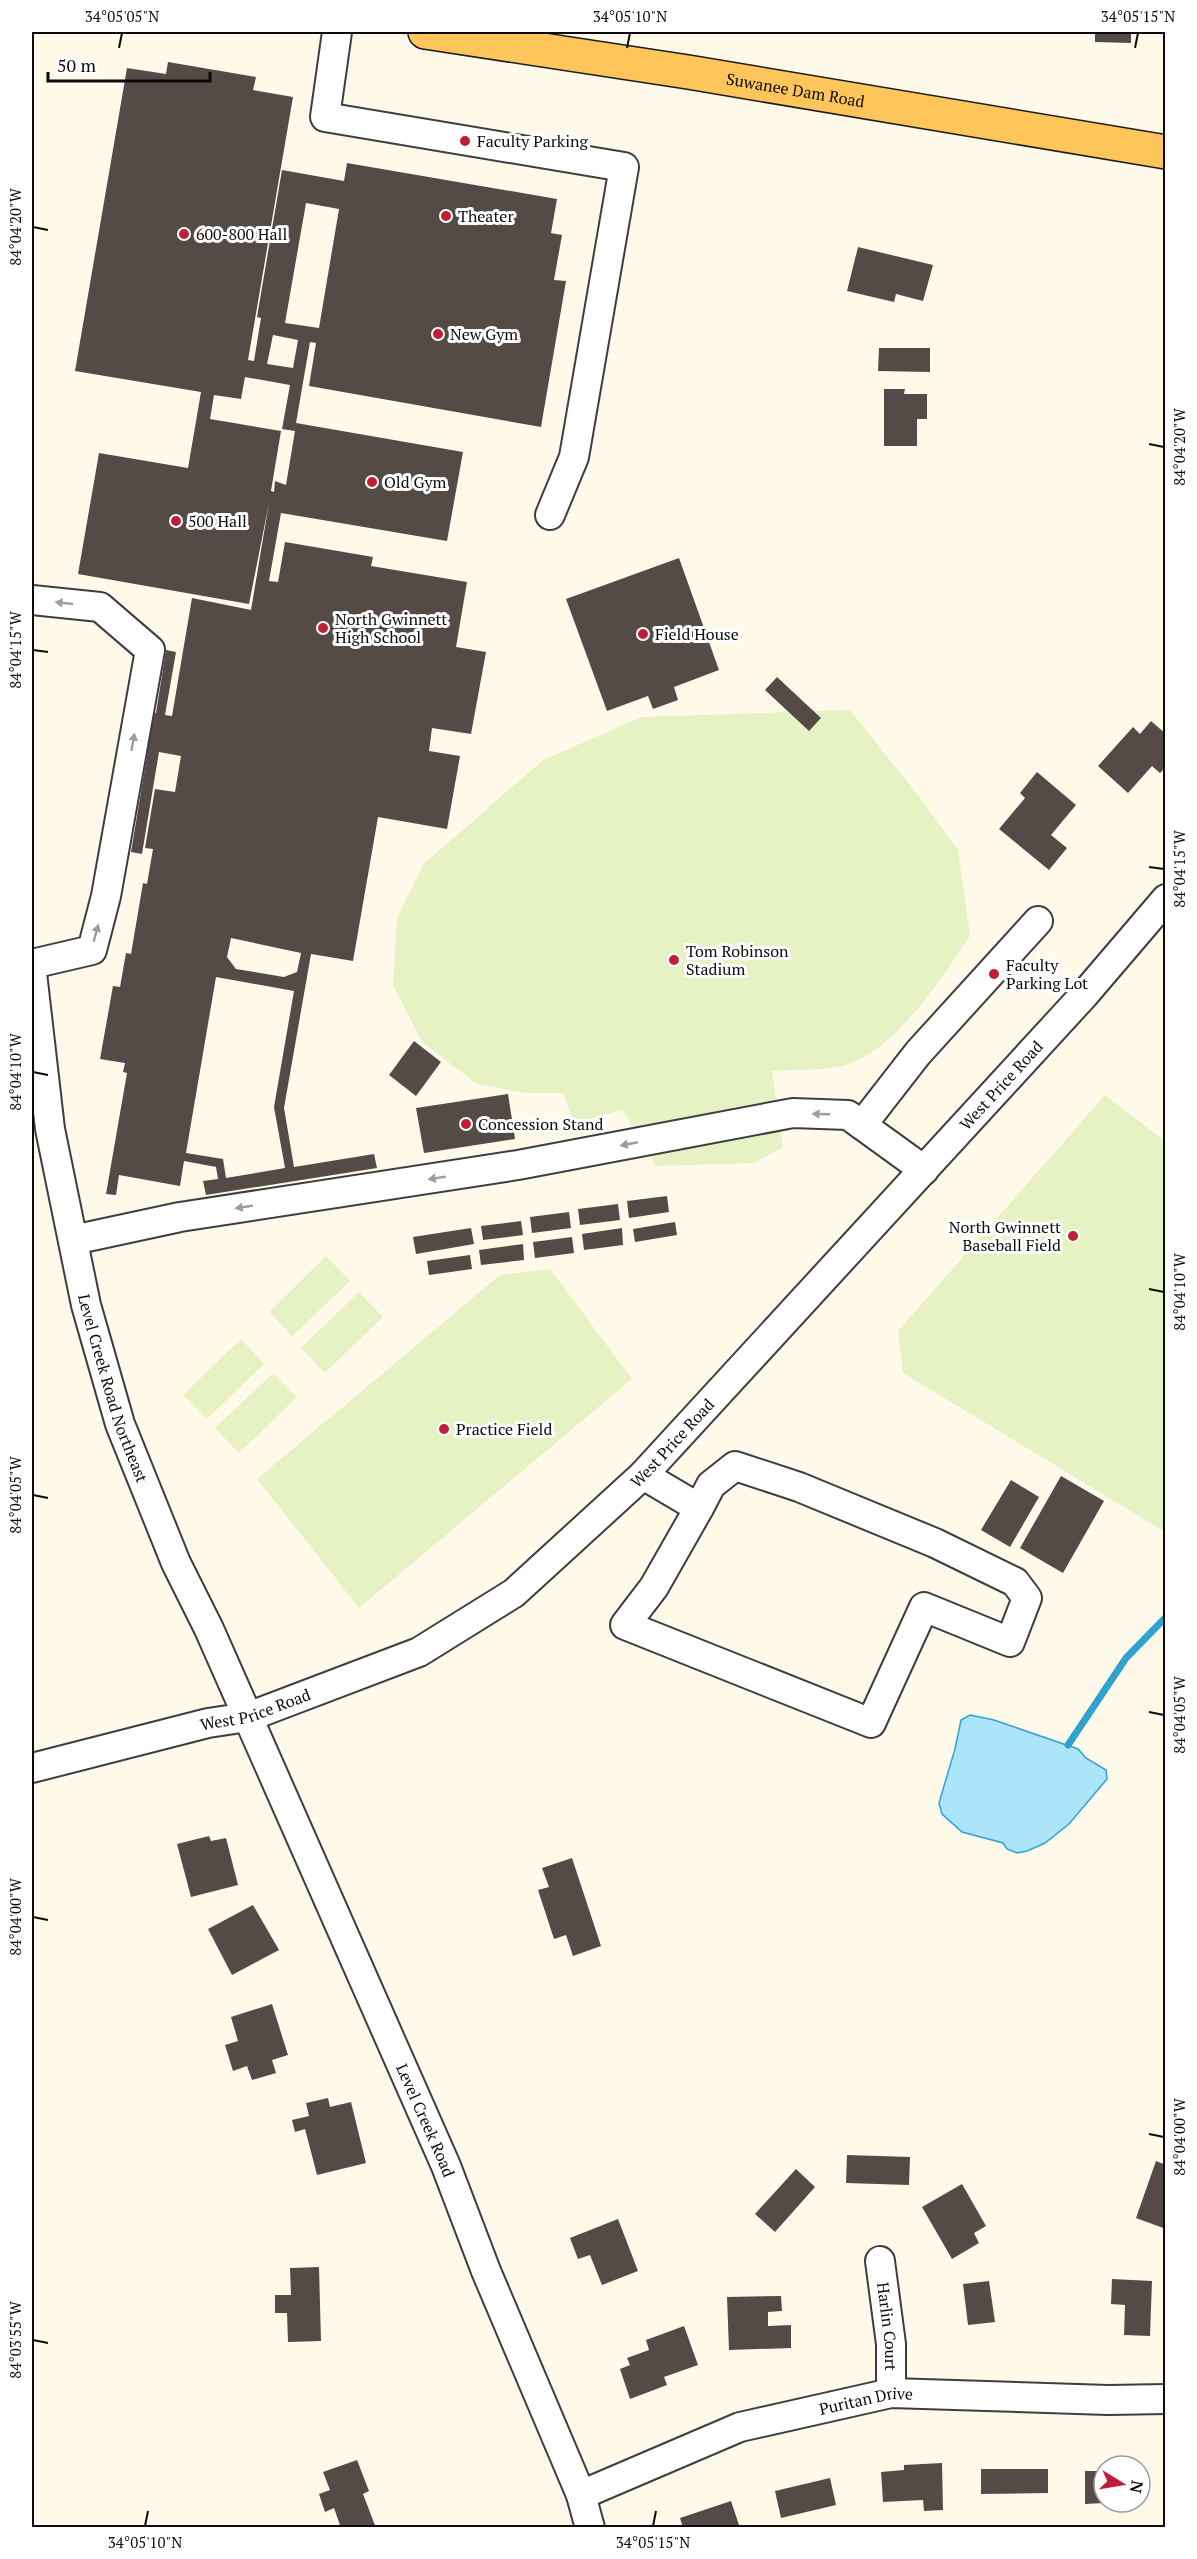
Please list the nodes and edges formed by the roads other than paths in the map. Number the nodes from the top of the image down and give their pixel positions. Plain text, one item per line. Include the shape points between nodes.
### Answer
1 (338, 32) edge
2 (433, 32) edge
3 (1166, 152) edge
4 (550, 514) dead end
5 (32, 600) edge
6 (1166, 899) edge
7 (1038, 921) dead end
8 (32, 964) edge
9 (32, 973) edge
10 (35, 1042) edge
11 (862, 1125) junction
12 (924, 1170) junction
13 (73, 1240) junction
14 (644, 1475) junction
15 (699, 1508) junction
16 (248, 1717) junction
17 (32, 1768) edge
18 (880, 2261) dead end
19 (891, 2393) junction
20 (1166, 2399) edge
21 (581, 2495) junction
22 (590, 2528) edge

1 - 4 street via 324,117 624,167 574,457
2 - 3 main road, Suwanee Dam Road
8 -> 5 street via 92,950 106,896 150,650 100,607
6 - 12 street, West Price Road
7 - 11 street via 918,1053
9 - 10 street, Level Creek Road Northeast
10 - 13 street, Level Creek Road Northeast
11 - 12 street
11 -> 13 street via 848,1114 793,1113 518,1165 180,1217
12 - 14 street, West Price Road
13 - 16 street, Level Creek Road Northeast via 86,1305 120,1424 176,1563
14 - 15 street
14 - 16 street, West Price Road via 514,1593 419,1652
15 - 15 street via 654,1587 625,1625 871,1723 924,1607 1010,1642 1027,1598 1015,1582 935,1543 799,1487 735,1466 711,1485
16 - 17 street, West Price Road via 208,1723
16 - 21 street, Level Creek Road via 446,2166
18 - 19 street, Harlin Court via 891,2344
19 - 20 street, Puritan Drive
19 - 21 street, Puritan Drive via 740,2427
21 - 22 street, Level Creek Road

